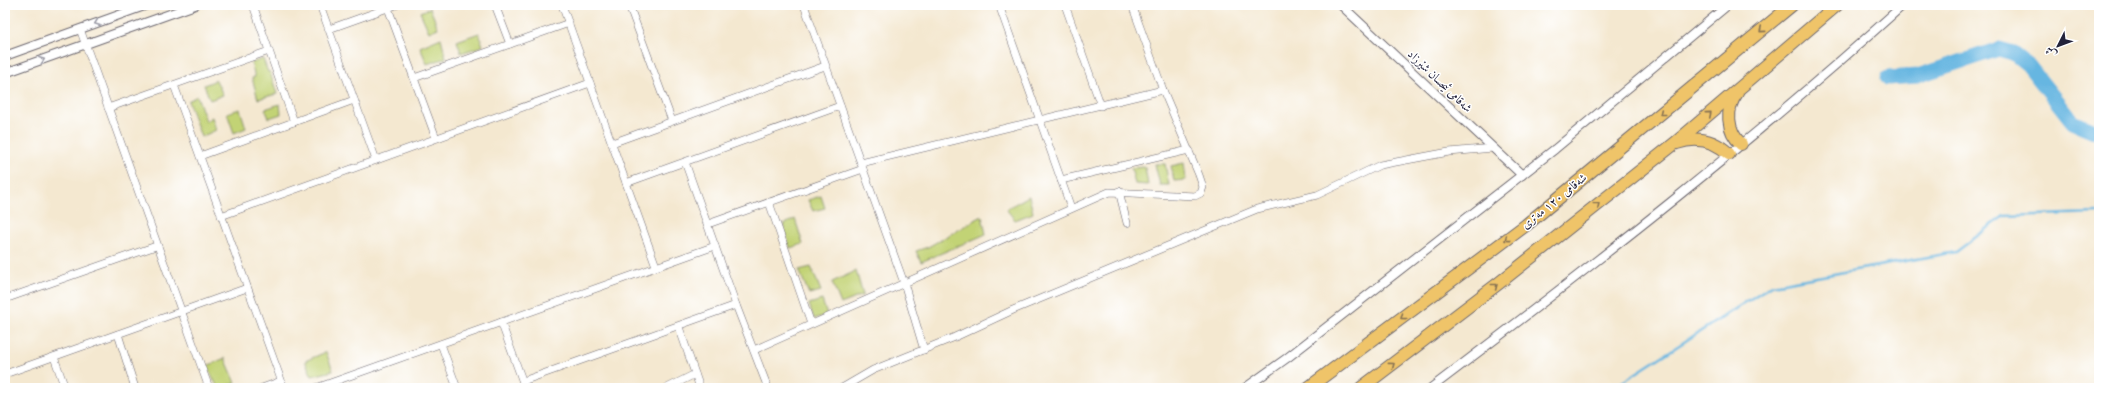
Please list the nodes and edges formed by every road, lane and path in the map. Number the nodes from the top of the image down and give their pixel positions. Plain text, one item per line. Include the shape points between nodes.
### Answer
1 (146, 5) edge
2 (195, 5) edge
3 (253, 5) edge
4 (320, 5) edge
5 (396, 5) edge
6 (495, 5) edge
7 (562, 5) edge
8 (629, 5) edge
9 (804, 5) edge
10 (998, 5) edge
11 (1065, 5) edge
12 (1132, 5) edge
13 (1341, 5) edge
14 (1728, 5) edge
15 (1792, 5) edge
16 (1837, 5) edge
17 (1903, 5) edge
18 (388, 8) junction
19 (569, 23) junction
20 (80, 29) junction
21 (329, 29) junction
22 (85, 44) junction
23 (510, 44) junction
24 (270, 51) junction
25 (5, 56) edge
26 (826, 66) junction
27 (5, 73) edge
28 (414, 78) junction
29 (590, 83) junction
30 (174, 85) junction
31 (1163, 90) junction
32 (1738, 90) junction
33 (354, 100) junction
34 (840, 106) junction
35 (1101, 106) junction
36 (108, 108) junction
37 (1040, 120) junction
38 (672, 121) junction
39 (294, 122) junction
40 (436, 138) junction
41 (612, 143) junction
42 (1674, 144) junction
43 (1741, 144) junction
44 (1493, 148) junction
45 (1189, 150) junction
46 (1729, 154) junction
47 (200, 156) junction
48 (376, 160) junction
49 (685, 162) junction
50 (862, 166) junction
51 (1522, 175) junction
52 (1061, 180) junction
53 (626, 183) junction
54 (1119, 191) junction
55 (769, 202) junction
56 (1071, 208) junction
57 (221, 216) junction
58 (1127, 223) dead end
59 (708, 224) junction
60 (156, 246) junction
61 (716, 246) junction
62 (656, 266) junction
63 (904, 283) junction
64 (247, 288) junction
65 (5, 299) edge
66 (736, 306) junction
67 (181, 311) junction
68 (501, 322) junction
69 (811, 324) junction
70 (679, 328) junction
71 (118, 334) junction
72 (440, 344) junction
73 (754, 350) junction
74 (924, 350) junction
75 (54, 357) junction
76 (5, 374) edge
77 (695, 374) junction
78 (282, 384) edge
79 (524, 385) edge
80 (65, 388) edge
81 (135, 388) edge
82 (209, 388) edge
83 (262, 388) edge
84 (316, 388) edge
85 (457, 388) edge
86 (667, 388) edge
87 (700, 388) edge
88 (768, 388) edge
89 (842, 388) edge
90 (1245, 388) edge
91 (1308, 388) edge
92 (1361, 388) edge
93 (1431, 388) edge

1 -> 20 street
2 - 22 street
3 - 24 street
4 - 21 street
5 - 18 street
6 - 23 street
7 - 19 street
8 - 38 street
9 - 26 street
10 - 37 street
11 - 35 street
12 - 31 street
13 - 44 street, شەقامی ئیحسان شێرزاد
14 - 51 street
15 -> 91 highway, شەقامی ١٢٠ مەتری via 1526,224
16 - 32 highway
17 - 43 street
18 - 21 street
18 - 28 street
19 - 23 street
19 - 29 street
20 - 22 street
20 - 25 street
21 - 33 street
27 -> 22 street
22 - 36 street
23 - 28 street
24 - 30 street
24 - 39 street
26 - 34 street
26 - 38 street
28 - 40 street
29 - 40 street
29 - 41 street
30 - 36 street
30 - 47 street
31 - 35 street
31 - 45 street
42 -> 32 highway
32 - 43 highway via 1732,101 1729,120 1734,136
33 - 39 street
33 - 48 street
34 - 49 street
34 - 50 street
35 - 37 street
36 - 60 street
37 - 50 street
37 - 52 street
38 - 41 street
39 - 47 street
40 - 48 street
41 - 53 street
42 - 46 highway via 1706,140 1720,146
92 -> 42 highway
43 - 46 street
44 - 51 street, شەقامی ئیحسان شێرزاد
44 - 74 street via 1449,152 1380,165 1317,195 1256,209 1182,238
45 - 52 street
45 - 54 street via 1203,187 1201,193 1196,196
46 - 93 street via 1542,304
47 - 57 street
48 - 57 street
49 - 53 street
49 - 59 street
50 - 55 street
50 - 63 street
51 - 90 street
52 - 56 street
53 - 62 street
54 - 56 street via 1109,192
54 - 58 street
55 - 59 street
55 - 69 street
56 - 63 street
57 - 64 street
59 - 61 street
60 - 65 street
60 - 67 street
61 - 62 street
61 - 66 street
62 - 68 street
63 - 69 street
63 - 74 street
64 - 67 street
64 - 78 street
66 - 70 street
66 - 73 street
67 - 71 street
67 - 82 street
68 - 72 street
68 - 79 street
69 - 73 street
70 - 77 street
70 - 79 street
71 - 75 street
71 - 81 street
72 - 84 street
72 - 85 street
73 - 88 street
74 - 89 street via 873,370
75 - 76 street
75 - 80 street
77 - 86 street
77 - 87 street
78 - 83 street

